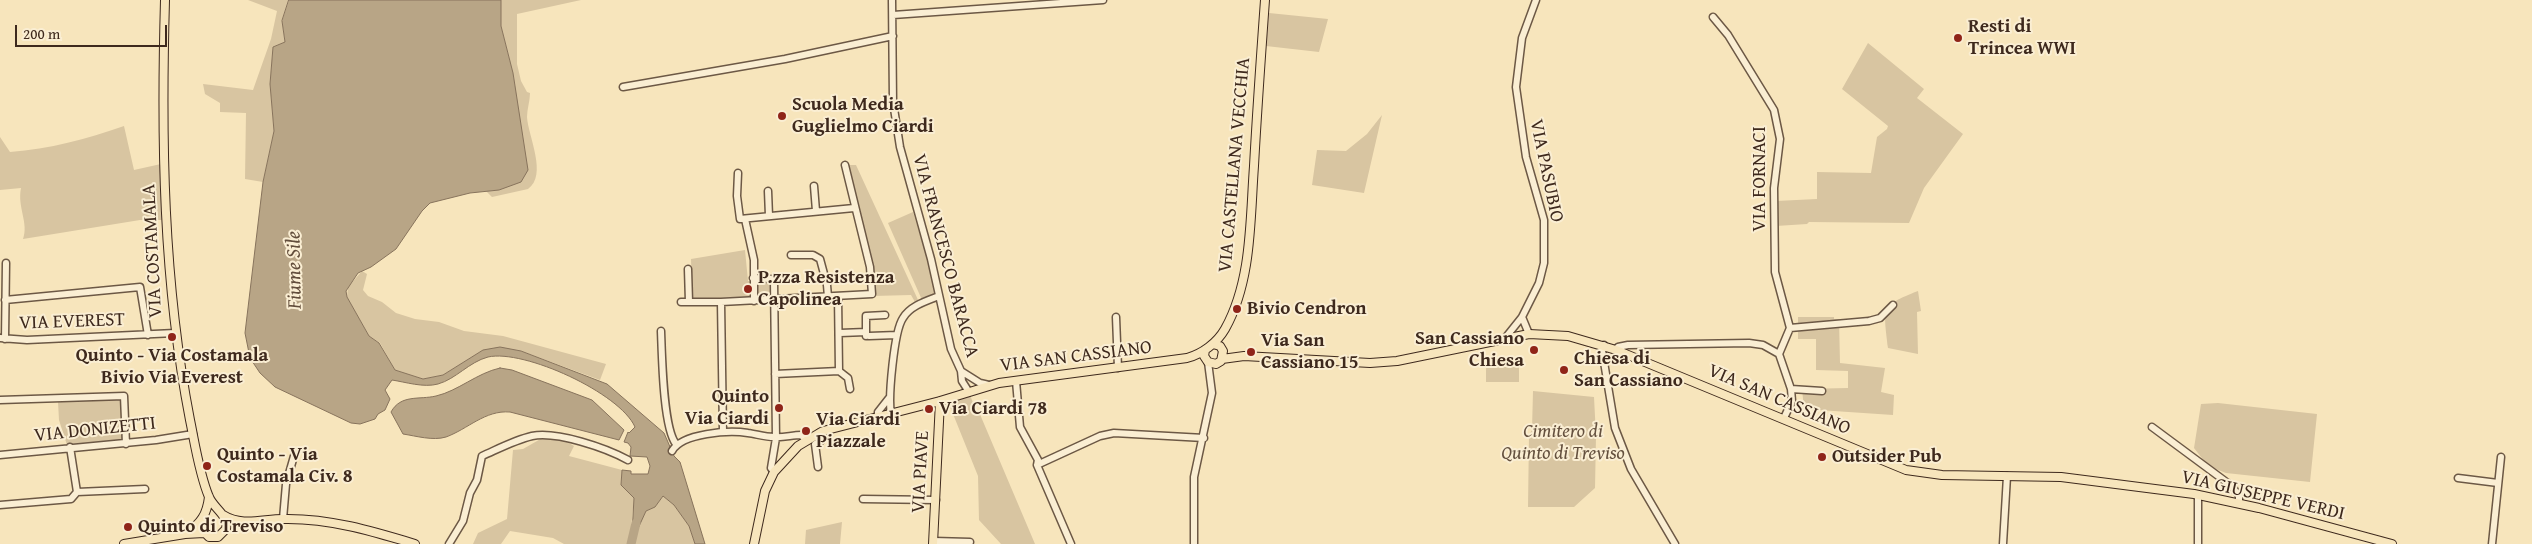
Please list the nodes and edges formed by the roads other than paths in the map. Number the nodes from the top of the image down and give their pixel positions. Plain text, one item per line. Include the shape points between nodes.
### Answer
1 (165, 0) edge
2 (892, 0) edge
3 (1103, 0) edge
4 (1265, 0) edge
5 (1536, 0) edge
6 (893, 15) junction
7 (1713, 17) dead end
8 (893, 36) junction
9 (623, 87) dead end
10 (845, 164) dead end
11 (738, 173) dead end
12 (814, 186) dead end
13 (768, 191) dead end
14 (854, 208) junction
15 (816, 211) junction
16 (769, 216) junction
17 (745, 219) junction
18 (791, 255) dead end
19 (6, 263) dead end
20 (688, 269) dead end
21 (753, 278) junction
22 (838, 296) junction
23 (939, 296) junction
24 (828, 297) junction
25 (5, 300) junction
26 (774, 300) junction
27 (754, 301) junction
28 (681, 302) dead end
29 (689, 302) junction
30 (720, 304) junction
31 (1893, 305) dead end
32 (885, 315) dead end
33 (1116, 317) dead end
34 (1522, 317) junction
35 (1790, 328) junction
36 (1225, 330) junction
37 (661, 331) dead end
38 (174, 333) junction
39 (840, 333) junction
40 (148, 334) junction
41 (1529, 334) junction
42 (867, 335) junction
43 (897, 335) junction
44 (1506, 337) junction
45 (2, 339) edge
46 (1213, 344) junction
47 (1604, 345) junction
48 (1222, 349) junction
49 (1205, 350) junction
50 (1616, 350) junction
51 (1779, 354) junction
52 (1244, 356) junction
53 (1187, 358) junction
54 (1207, 361) junction
55 (1220, 361) junction
56 (1118, 368) junction
57 (839, 371) junction
58 (961, 371) junction
59 (775, 374) junction
60 (969, 377) junction
61 (962, 381) junction
62 (1016, 381) junction
63 (1212, 381) junction
64 (989, 385) junction
65 (850, 389) dead end
66 (1791, 389) junction
67 (1822, 391) dead end
68 (969, 392) junction
69 (956, 396) junction
70 (889, 397) junction
71 (0, 400) edge
72 (940, 402) junction
73 (891, 414) junction
74 (878, 417) junction
75 (1784, 418) junction
76 (2152, 427) dead end
77 (723, 432) junction
78 (819, 433) junction
79 (193, 434) junction
80 (776, 438) junction
81 (1204, 438) junction
82 (806, 440) junction
83 (126, 444) junction
84 (676, 444) junction
85 (70, 447) junction
86 (672, 451) dead end
87 (0, 455) edge
88 (294, 456) dead end
89 (2501, 457) dead end
90 (628, 460) dead end
91 (1037, 465) junction
92 (818, 467) dead end
93 (774, 472) junction
94 (2007, 476) junction
95 (2458, 478) dead end
96 (2097, 481) joint
97 (2498, 483) junction
98 (145, 489) dead end
99 (77, 492) junction
100 (2198, 494) junction
101 (209, 497) junction
102 (864, 499) dead end
103 (936, 500) junction
104 (2239, 503) junction
105 (0, 505) edge
106 (221, 514) junction
107 (203, 518) junction
108 (283, 519) junction
109 (245, 522) junction
110 (223, 533) junction
111 (185, 534) junction
112 (205, 534) junction
113 (970, 542) dead end
114 (933, 543) edge
115 (124, 544) edge
116 (209, 544) edge
117 (215, 544) edge
118 (415, 544) edge
119 (449, 544) edge
120 (754, 544) edge
121 (1071, 544) edge
122 (1194, 544) edge
123 (1675, 544) edge
124 (2003, 544) edge
125 (2198, 544) edge
126 (2392, 544) edge
127 (2492, 544) edge

1 - 38 main road, VIA COSTAMALA via 165,181
2 - 6 street, VIA FRANCESCO BARACCA
3 - 6 street
4 - 36 main road, VIA CASTELLANA VECCHIA via 1248,253 1240,291
5 - 34 street, VIA PASUBIO via 1522,38 1516,87 1526,156 1544,220 1544,263 1539,283
6 - 8 street, VIA FRANCESCO BARACCA
7 - 35 street, VIA FORNACI via 1728,35 1774,110 1780,139 1774,188 1775,272
8 - 9 street via 785,59
8 - 23 street, VIA FRANCESCO BARACCA via 896,127
10 - 14 street
11 - 17 street via 740,219
12 - 15 street
13 - 16 street
14 - 15 street
14 - 22 street via 870,267 872,294
15 - 16 street
16 - 17 street
17 - 21 street via 754,260
18 - 24 street via 813,255 820,259
19 - 25 street
20 - 29 street
21 - 26 street via 773,280
21 - 27 street
22 - 24 street
22 - 39 street
23 - 43 street via 909,311 902,319
23 - 58 street, VIA FRANCESCO BARACCA via 951,349
24 - 26 street
25 - 40 street via 140,288
25 - 45 street
26 - 27 street
26 - 59 street
27 - 30 street
28 - 29 street
29 - 30 street
30 - 77 street
31 - 35 street via 1880,318 1869,321
32 - 42 street via 866,316
33 - 56 street
34 - 41 street
34 - 44 street, VIA PASUBIO
35 - 51 street
36 - 46 main road, VIA CASTELLANA VECCHIA
36 - 48 main road, VIA CASTELLANA VECCHIA
37 - 84 street via 667,407
38 - 40 street, VIA EVEREST
38 - 79 main road, VIA COSTAMALA
39 - 42 street
39 - 57 street
40 - 45 street, VIA EVEREST
41 - 44 main road, VIA SAN CASSIANO
41 - 47 main road, VIA SAN CASSIANO via 1568,336
42 - 43 street
43 - 70 street
44 - 52 main road, VIA SAN CASSIANO via 1397,361 1370,363
46 - 48 main road, VIA SAN CASSIANO
46 - 49 main road, VIA CASTELLANA VECCHIA
47 - 50 main road, VIA SAN CASSIANO
47 - 123 street via 1602,350 1615,428 1631,469
48 - 52 main road, VIA SAN CASSIANO
48 - 55 main road, VIA CASTELLANA VECCHIA
49 - 53 main road, VIA SAN CASSIANO
49 - 54 main road
50 - 51 street via 1628,345 1749,343 1763,345
50 - 75 main road, VIA SAN CASSIANO
51 - 66 street
52 - 55 main road, VIA SAN CASSIANO
53 - 54 main road, VIA SAN CASSIANO
53 - 56 main road, VIA SAN CASSIANO
54 - 55 main road, VIA SAN CASSIANO
54 - 63 street
55 - 63 street
56 - 62 main road, VIA SAN CASSIANO
57 - 59 street
57 - 65 street via 848,378
58 - 60 street, VIA FRANCESCO BARACCA
58 - 61 street, VIA FRANCESCO BARACCA
59 - 80 street
60 - 64 street, VIA FRANCESCO BARACCA
60 - 68 street, VIA FRANCESCO BARACCA
61 - 68 street, VIA FRANCESCO BARACCA
61 - 69 street, VIA FRANCESCO BARACCA
62 - 64 main road, VIA SAN CASSIANO
62 - 91 street via 1018,419 1038,460
63 - 81 street
64 - 68 main road, VIA SAN CASSIANO
66 - 67 street
66 - 75 street via 1792,401
68 - 69 main road, VIA SAN CASSIANO
69 - 72 main road, VIA SAN CASSIANO
70 - 73 street
70 - 74 street
71 - 83 street via 124,396
72 - 73 main road, VIA SAN CASSIANO
72 - 103 main road, VIA PIAVE
73 - 74 main road, VIA SAN CASSIANO
74 - 78 main road, VIA SAN CASSIANO
75 - 94 main road, VIA SAN CASSIANO via 1906,470 1942,475
76 - 104 street via 2229,484 2239,495
77 - 80 street via 748,432
77 - 84 street
78 - 82 main road, VIA SAN CASSIANO
78 - 92 street via 822,440 815,444
79 - 83 street, VIA DONIZETTI
79 - 101 main road, VIA COSTAMALA
80 - 82 street via 801,435
80 - 93 street via 771,468
81 - 91 street via 1114,433 1100,436
81 - 122 street via 1194,477
82 - 93 main road, VIA SAN CASSIANO
83 - 85 street, VIA DONIZETTI
84 - 86 street
85 - 87 street, VIA DONIZETTI
85 - 99 street
88 - 108 street via 286,484
89 - 97 street
90 - 119 street via 617,453 544,435 522,439 482,456 463,522
91 - 121 street
93 - 120 main road via 765,491
94 - 96 main road, VIA SAN CASSIANO
94 - 124 street
95 - 97 street
96 - 100 main road, VIA GIUSEPPE VERDI
97 - 127 street
98 - 99 street
99 - 105 street via 71,499
100 - 104 main road, VIA GIUSEPPE VERDI
100 - 125 street
101 - 106 main road, VIA COSTAMALA
101 - 107 main road, VIA COSTAMALA
102 - 103 street
103 - 114 main road, VIA PIAVE
104 - 126 main road, VIA GIUSEPPE VERDI
106 - 107 main road via 212,512
106 - 109 main road
106 - 110 main road via 227,525
107 - 111 main road
107 - 112 main road
108 - 109 main road
108 - 118 main road via 342,524
109 - 110 main road
110 - 112 main road via 214,538
110 - 117 street
111 - 112 main road
111 - 115 main road
112 - 116 street
113 - 114 street

